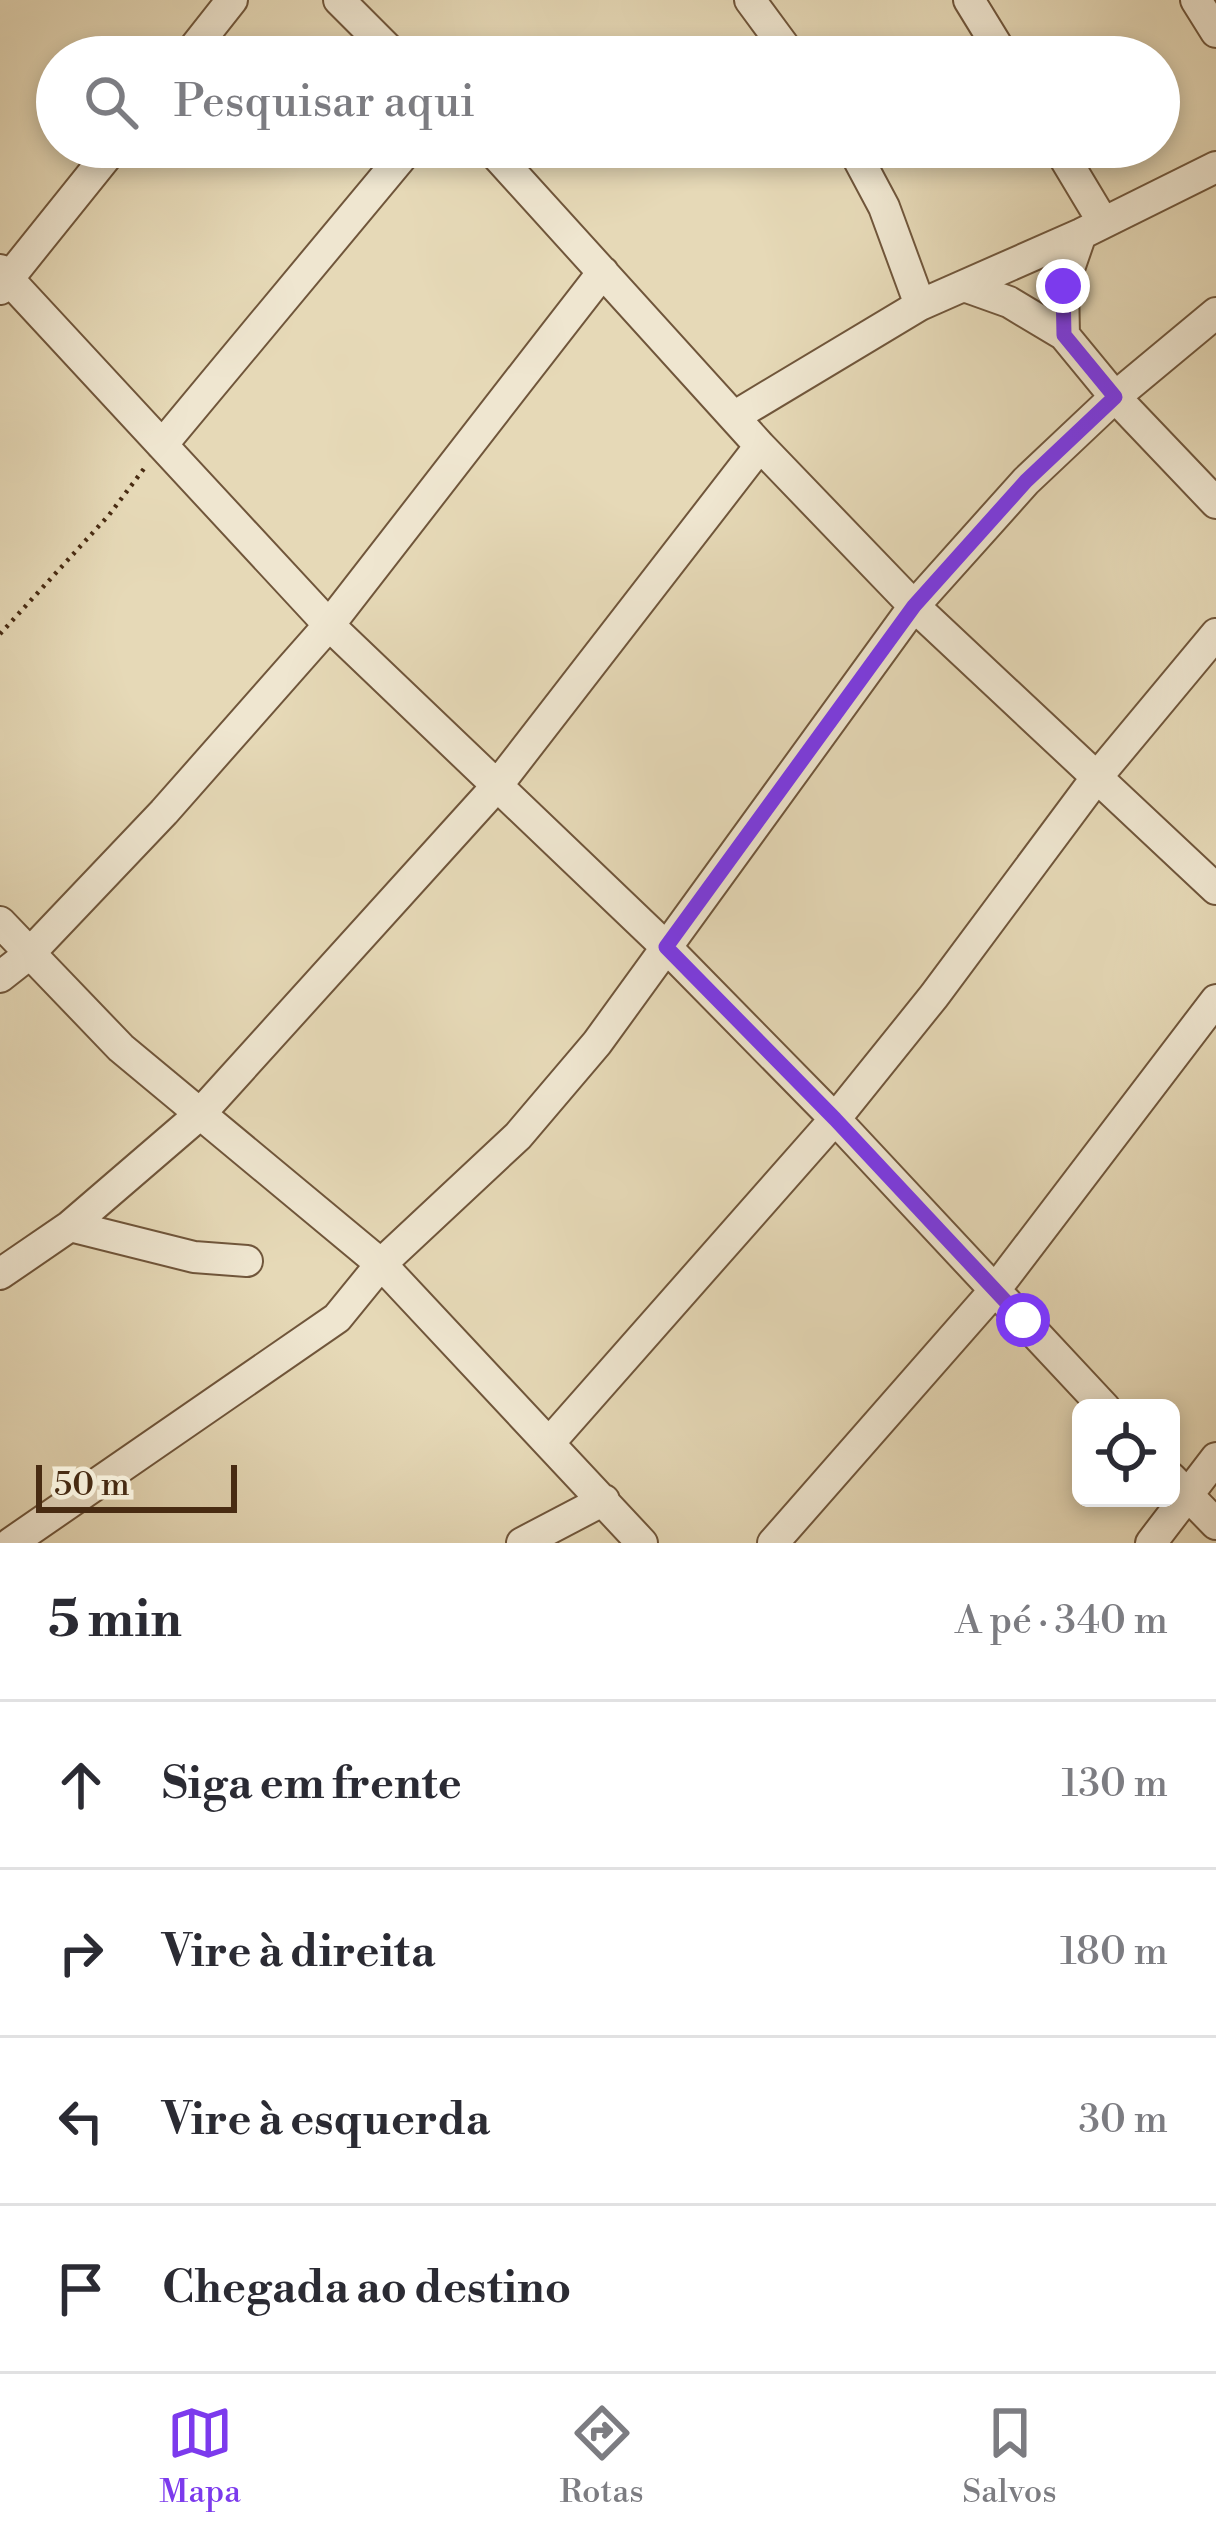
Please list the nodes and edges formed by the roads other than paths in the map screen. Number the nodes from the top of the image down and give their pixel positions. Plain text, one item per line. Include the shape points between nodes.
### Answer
1 (232, 0) edge
2 (339, 0) edge
3 (750, 0) edge
4 (969, 0) edge
5 (1196, 0) edge
6 (1216, 32) edge
7 (204, 36) edge
8 (375, 36) edge
9 (777, 36) edge
10 (991, 36) edge
11 (1216, 167) edge
12 (96, 168) edge
13 (393, 168) edge
14 (507, 168) edge
15 (863, 168) edge
16 (1067, 168) edge
17 (1092, 228) junction
18 (603, 272) junction
19 (3, 279) edge
20 (967, 286) junction
21 (920, 305) junction
22 (1216, 313) edge
23 (1064, 335) junction
24 (1115, 397) junction
25 (734, 416) junction
26 (162, 445) junction
27 (760, 446) junction
28 (1216, 503) edge
29 (914, 606) junction
30 (329, 625) junction
31 (1216, 634) edge
32 (1096, 777) junction
33 (496, 787) junction
34 (1216, 889) edge
35 (0, 922) edge
36 (666, 947) junction
37 (28, 955) junction
38 (0, 977) edge
39 (1216, 1000) edge
40 (199, 1115) junction
41 (835, 1119) junction
42 (70, 1226) junction
43 (247, 1262) dead end
44 (381, 1264) junction
45 (0, 1274) edge
46 (995, 1290) junction
47 (1098, 1399) edge
48 (550, 1442) junction
49 (1216, 1459) edge
50 (1180, 1486) edge
51 (1180, 1488) edge
52 (604, 1501) junction
53 (1169, 1507) edge
54 (1216, 1524) edge
55 (11, 1543) edge
56 (522, 1543) edge
57 (642, 1543) edge
58 (773, 1543) edge
59 (1151, 1543) edge

1 - 7 street
2 - 8 street
3 - 9 street
4 - 10 street
5 - 6 street
11 - 17 street
12 - 19 street
13 - 26 street
14 - 18 street
15 - 21 street
16 - 17 street
17 - 20 street
17 - 23 street via 1063,286
18 - 25 street
18 - 30 street
19 - 26 street
20 - 21 street
20 - 23 street
21 - 25 street
22 - 24 street
23 - 24 street
24 - 28 street
24 - 29 street
25 - 27 street
26 - 30 street
27 - 29 street
27 - 33 street
29 - 32 street
29 - 36 street
30 - 33 street
30 - 37 street
31 - 32 street
32 - 34 street
32 - 41 street
33 - 36 street
33 - 40 street
35 - 37 street
36 - 41 street
36 - 44 street via 518,1136
37 - 38 street
37 - 40 street
39 - 46 street
40 - 42 street
40 - 44 street
41 - 46 street
41 - 48 street
42 - 43 street
42 - 45 street
44 - 48 street
44 - 55 street via 338,1318
46 - 47 street
46 - 58 street
48 - 52 street
49 - 50 street
51 - 54 street
52 - 56 street
52 - 57 street
53 - 59 street

